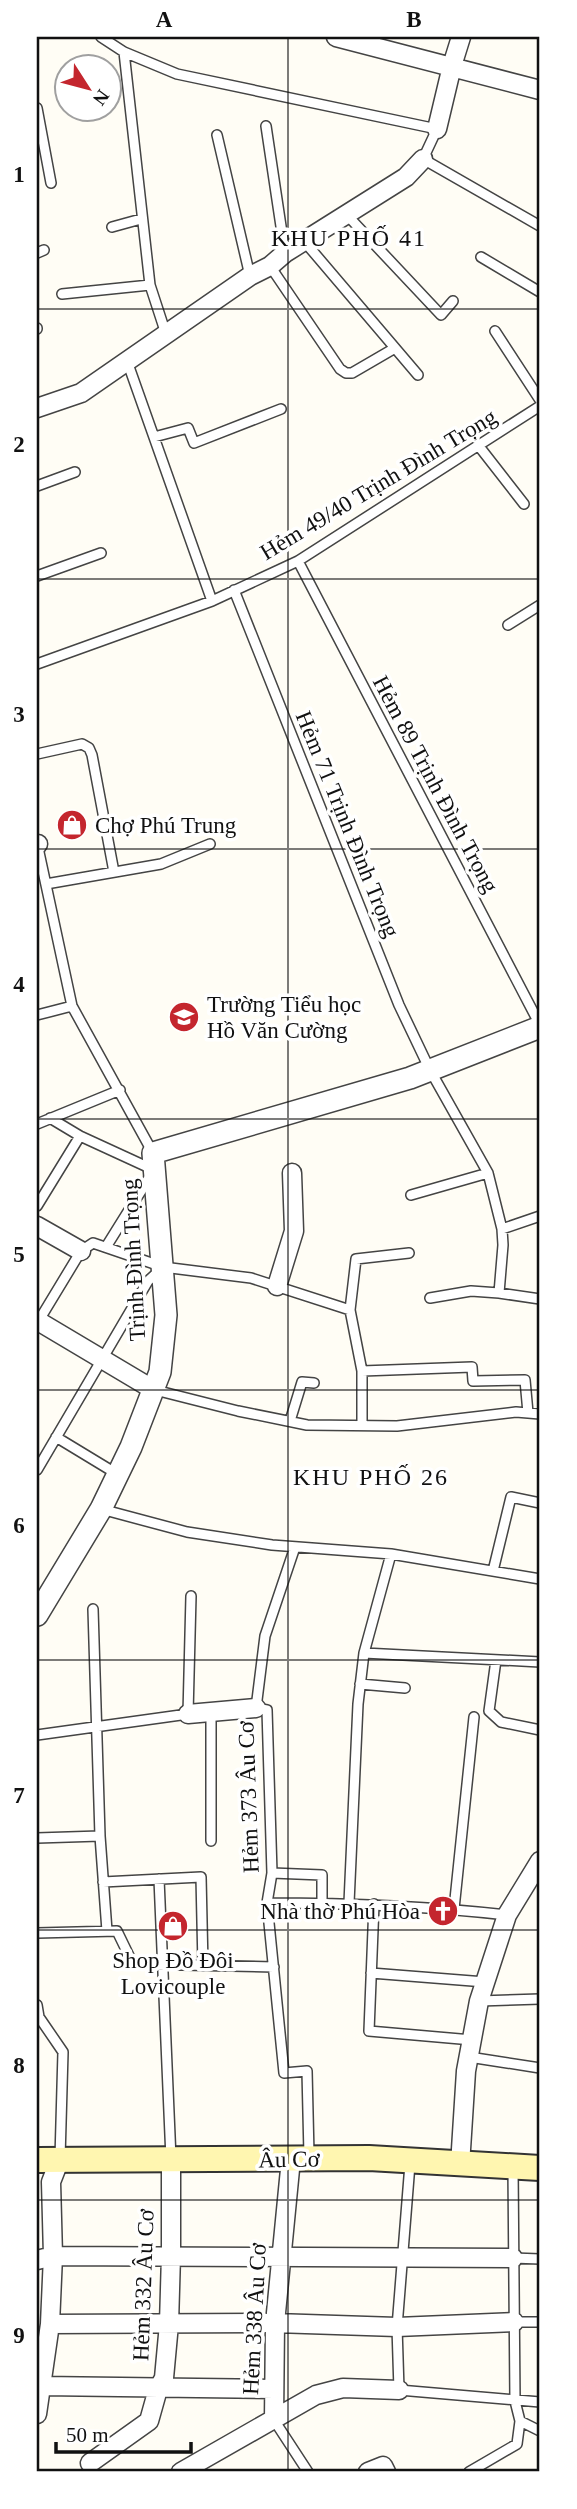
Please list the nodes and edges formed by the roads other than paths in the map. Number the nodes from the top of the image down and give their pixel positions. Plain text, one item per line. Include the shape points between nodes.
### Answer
1 (101, 37) edge
2 (336, 37) edge
3 (461, 37) edge
4 (124, 52) junction
5 (452, 66) junction
6 (540, 90) edge
7 (37, 108) edge
8 (266, 125) dead end
9 (437, 129) junction
10 (216, 135) dead end
11 (423, 159) junction
12 (51, 183) dead end
13 (346, 214) junction
14 (141, 219) junction
15 (540, 226) edge
16 (112, 227) dead end
17 (304, 241) junction
18 (285, 253) junction
19 (481, 257) dead end
20 (270, 266) junction
21 (250, 276) junction
22 (150, 285) junction
23 (540, 292) edge
24 (62, 294) dead end
25 (453, 301) dead end
26 (495, 331) dead end
27 (166, 334) junction
28 (395, 348) junction
29 (127, 361) junction
30 (418, 375) dead end
31 (540, 400) edge
32 (540, 406) edge
33 (37, 408) edge
34 (281, 409) dead end
35 (154, 437) junction
36 (478, 445) junction
37 (75, 472) dead end
38 (37, 486) edge
39 (524, 504) dead end
40 (101, 553) dead end
41 (298, 561) junction
42 (37, 576) edge
43 (234, 590) junction
44 (212, 601) junction
45 (540, 605) edge
46 (508, 625) dead end
47 (37, 664) edge
48 (37, 754) edge
49 (37, 843) edge
50 (210, 844) dead end
51 (114, 872) junction
52 (46, 884) junction
53 (72, 1006) junction
54 (37, 1016) edge
55 (540, 1026) edge
56 (430, 1070) junction
57 (120, 1090) junction
58 (50, 1118) junction
59 (37, 1124) edge
60 (80, 1136) junction
61 (154, 1162) junction
62 (488, 1173) junction
63 (292, 1174) dead end
64 (411, 1195) dead end
65 (37, 1206) edge
66 (540, 1216) edge
67 (37, 1226) edge
68 (502, 1229) junction
69 (106, 1247) junction
70 (81, 1251) junction
71 (409, 1253) dead end
72 (163, 1267) junction
73 (277, 1286) junction
74 (499, 1293) junction
75 (430, 1298) dead end
76 (540, 1299) edge
77 (350, 1310) junction
78 (38, 1322) edge
79 (102, 1359) junction
80 (362, 1371) junction
81 (314, 1382) dead end
82 (154, 1390) junction
83 (528, 1413) junction
84 (540, 1414) edge
85 (290, 1421) junction
86 (362, 1425) junction
87 (56, 1437) junction
88 (37, 1470) edge
89 (118, 1475) junction
90 (540, 1503) edge
91 (101, 1509) junction
92 (295, 1547) junction
93 (391, 1554) junction
94 (493, 1571) junction
95 (540, 1579) edge
96 (191, 1596) dead end
97 (93, 1609) dead end
98 (37, 1615) edge
99 (364, 1653) junction
100 (496, 1660) junction
101 (540, 1662) edge
102 (360, 1684) junction
103 (405, 1688) dead end
104 (256, 1708) junction
105 (211, 1713) junction
106 (188, 1714) junction
107 (474, 1717) dead end
108 (96, 1726) junction
109 (540, 1730) edge
110 (37, 1735) edge
111 (100, 1836) junction
112 (37, 1838) edge
113 (211, 1841) dead end
114 (540, 1861) edge
115 (272, 1874) junction
116 (159, 1880) junction
117 (103, 1882) junction
118 (267, 1903) junction
119 (322, 1903) junction
120 (349, 1903) junction
121 (374, 1904) junction
122 (454, 1909) junction
123 (507, 1916) junction
124 (107, 1931) junction
125 (37, 1933) edge
126 (164, 1965) junction
127 (203, 1966) junction
128 (274, 1967) junction
129 (371, 1973) junction
130 (485, 1982) junction
131 (540, 1999) edge
132 (479, 2001) junction
133 (37, 2005) edge
134 (470, 2048) junction
135 (540, 2068) edge
136 (300, 2159) junction
137 (48, 2160) edge
138 (171, 2161) junction
139 (410, 2162) junction
140 (460, 2165) junction
141 (513, 2168) junction
142 (540, 2168) edge
143 (171, 2255) junction
144 (282, 2256) junction
145 (402, 2257) junction
146 (45, 2258) edge
147 (513, 2258) junction
148 (540, 2259) edge
149 (514, 2322) junction
150 (540, 2322) edge
151 (275, 2323) junction
152 (50, 2324) junction
153 (169, 2324) junction
154 (397, 2327) junction
155 (41, 2386) junction
156 (158, 2389) junction
157 (274, 2389) junction
158 (399, 2390) junction
159 (515, 2401) junction
160 (540, 2402) edge
161 (37, 2414) edge
162 (274, 2420) junction
163 (520, 2421) junction
164 (540, 2431) edge
165 (90, 2463) dead end
166 (181, 2472) edge
167 (308, 2472) edge
168 (368, 2472) edge
169 (386, 2472) edge
170 (469, 2472) edge

1 - 4 lane
2 - 5 street
3 - 5 street
4 - 9 lane via 177,74
4 - 14 lane
5 - 6 street
5 - 9 street
7 - 12 lane
8 - 18 lane
9 - 11 lane
10 - 21 lane
11 - 13 street via 406,177
11 - 15 lane
13 - 17 street
13 - 25 lane via 441,315
14 - 16 lane
14 - 22 lane
17 - 18 street
17 - 28 lane
18 - 20 street
19 - 23 lane
20 - 21 street
20 - 28 lane via 346,373
21 - 27 street
22 - 24 lane
22 - 27 lane
26 - 31 lane
27 - 29 street
28 - 30 lane
29 - 33 street via 81,393
29 - 35 lane
32 - 36 lane, Hẻm 49/40 Trịnh Đình Trọng
34 - 35 lane via 194,443 188,428
35 - 44 lane
36 - 39 lane
36 - 41 lane, Hẻm 49/40 Trịnh Đình Trọng
37 - 38 lane
40 - 42 lane
41 - 43 lane, Hẻm 49/40 Trịnh Đình Trọng
41 - 55 lane, Hẻm 89 Trịnh Đình Trọng
43 - 44 lane, Hẻm 49/40 Trịnh Đình Trọng
43 - 56 lane, Hẻm 71 Trịnh Đình Trọng via 399,1005
44 - 47 lane, Hẻm 49/40 Trịnh Đình Trọng
45 - 46 lane
48 - 51 lane via 82,744 89,748
49 - 52 lane
50 - 51 lane via 160,864
51 - 52 lane
52 - 53 lane
53 - 54 lane
53 - 57 lane
55 - 56 street, Trịnh Đình Trọng
56 - 61 street, Trịnh Đình Trọng
56 - 62 lane, Hẻm 71 Trịnh Đình Trọng
57 - 58 lane
57 - 61 lane
58 - 59 lane
58 - 60 lane
60 - 61 lane
60 - 65 lane
61 - 69 lane
61 - 72 street, Trịnh Đình Trọng
62 - 64 lane
62 - 68 lane, Hẻm 71 Trịnh Đình Trọng
63 - 73 street via 293,1231
66 - 68 lane
67 - 70 street
68 - 74 lane, Hẻm 71 Trịnh Đình Trọng
69 - 70 lane via 93,1243
69 - 72 lane
70 - 78 lane
71 - 77 lane via 356,1259
72 - 73 lane via 251,1278
72 - 79 lane via 148,1281
72 - 82 street, Trịnh Đình Trọng via 165,1335
73 - 77 lane
74 - 75 lane via 471,1291
74 - 76 lane
77 - 80 lane
78 - 79 street
79 - 82 street
79 - 87 lane
80 - 83 lane via 472,1367 473,1381 525,1380
80 - 86 lane
81 - 85 lane via 302,1382
82 - 85 lane
82 - 89 street, Trịnh Đình Trọng
83 - 84 lane
83 - 86 lane via 397,1426
85 - 86 lane
87 - 88 lane
87 - 89 lane
89 - 91 street, Trịnh Đình Trọng
90 - 94 lane via 511,1496
91 - 92 lane via 187,1532
91 - 98 street, Trịnh Đình Trọng
92 - 93 lane
92 - 104 lane, Hẻm 373 Âu Cơ via 265,1636
93 - 94 lane
93 - 99 lane
94 - 95 lane
96 - 106 lane
97 - 108 lane
99 - 100 lane
99 - 102 lane
100 - 101 lane
100 - 109 lane via 489,1711 501,1722
102 - 103 lane
102 - 120 lane
104 - 105 street
104 - 115 lane, Hẻm 373 Âu Cơ via 267,1710
105 - 106 street
105 - 113 lane
106 - 108 lane
107 - 122 lane
108 - 110 lane
108 - 111 lane
111 - 112 lane
111 - 117 lane
114 - 123 street
115 - 118 lane, Hẻm 373 Âu Cơ
115 - 119 lane via 323,1875
116 - 117 lane
116 - 126 lane
116 - 127 lane via 201,1877
117 - 124 lane
118 - 119 lane
118 - 128 lane, Hẻm 373 Âu Cơ
119 - 120 lane
120 - 121 lane
121 - 122 lane
121 - 129 lane
122 - 123 lane
123 - 130 street
124 - 125 lane
124 - 126 lane via 117,1931 133,1964
126 - 127 lane
126 - 138 lane
127 - 128 lane
128 - 136 lane, Hẻm 373 Âu Cơ via 284,2073 307,2071
129 - 130 lane
129 - 134 lane via 369,2031
130 - 132 street
131 - 132 lane
132 - 134 street
133 - 137 lane via 39,2017 63,2052
134 - 135 lane
134 - 140 street
136 - 138 main road, Âu Cơ
136 - 139 main road, Âu Cơ
136 - 144 street, Hẻm 338 Âu Cơ
137 - 138 main road, Âu Cơ
137 - 146 street via 51,2182
138 - 143 street, Hẻm 332 Âu Cơ
139 - 140 main road, Âu Cơ
139 - 145 lane
140 - 141 main road, Âu Cơ
141 - 142 main road, Âu Cơ
141 - 147 lane
143 - 144 street
143 - 146 street
143 - 153 street, Hẻm 332 Âu Cơ
144 - 145 street
144 - 151 street, Hẻm 338 Âu Cơ
145 - 147 street
145 - 154 lane
146 - 152 street
147 - 148 lane
147 - 149 lane
149 - 150 lane
149 - 154 street
149 - 159 lane
151 - 153 street
151 - 154 street
151 - 157 street, Hẻm 338 Âu Cơ
152 - 153 street
152 - 155 street
153 - 156 street, Hẻm 332 Âu Cơ via 164,2378
154 - 158 lane
155 - 156 street
155 - 161 street
156 - 157 street
156 - 165 street, Hẻm 332 Âu Cơ via 149,2421
157 - 162 street, Hẻm 338 Âu Cơ
158 - 159 lane
158 - 162 street via 343,2388 316,2395
159 - 160 lane
159 - 163 lane
162 - 166 street
162 - 167 lane, Hẻm 338 Âu Cơ
163 - 164 lane
163 - 170 lane via 517,2444
168 - 169 street via 383,2466

